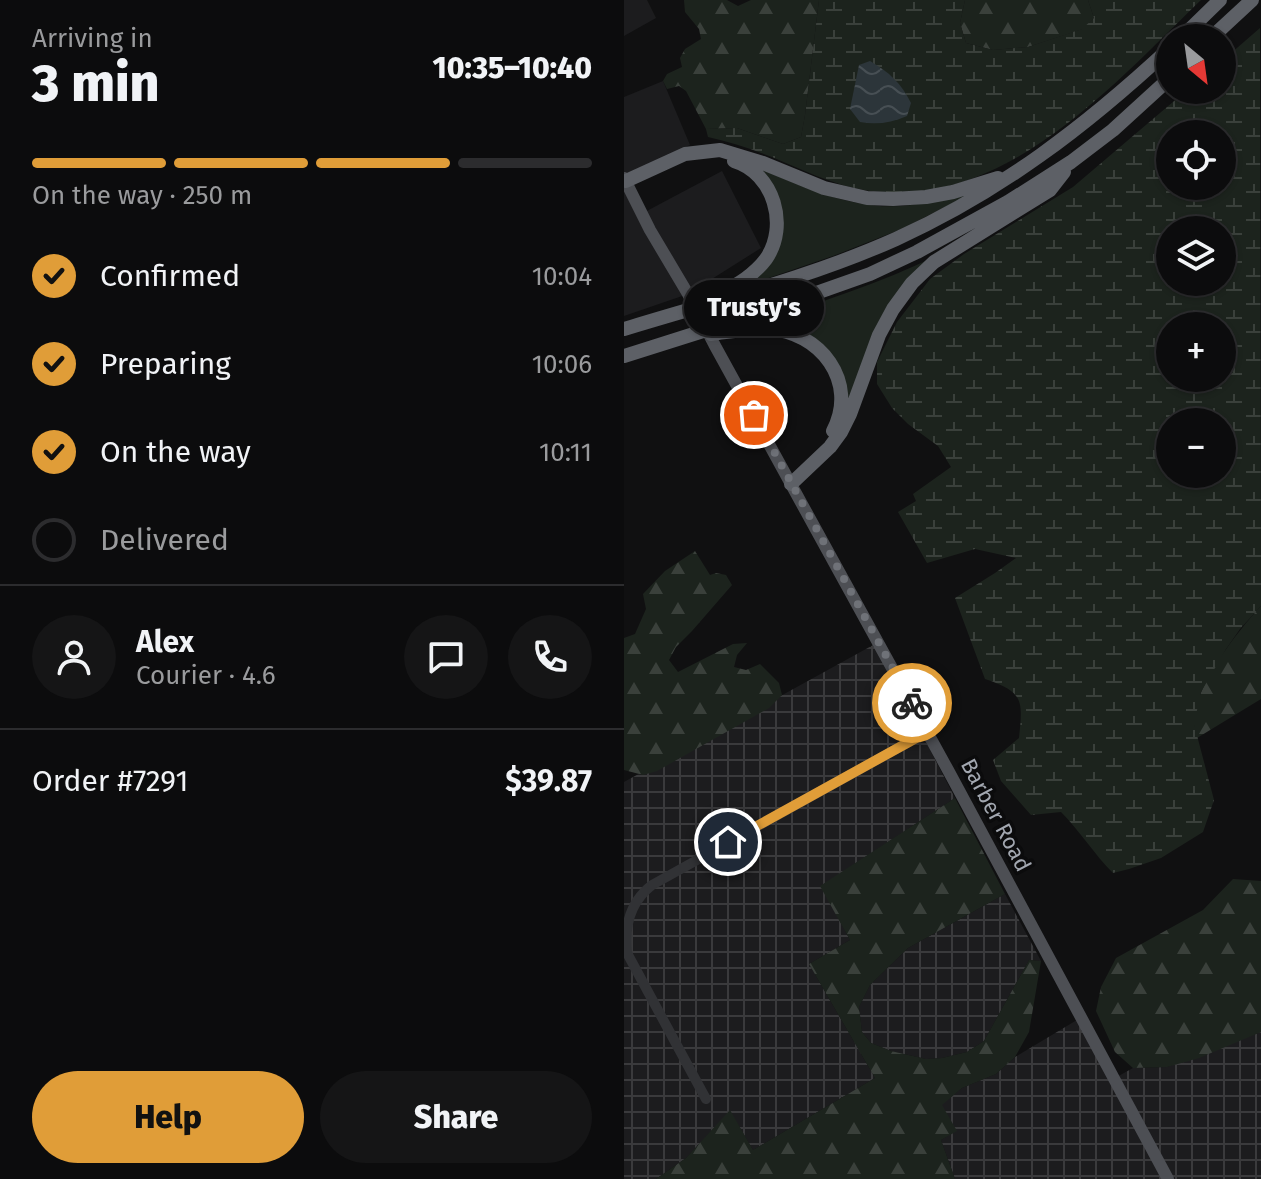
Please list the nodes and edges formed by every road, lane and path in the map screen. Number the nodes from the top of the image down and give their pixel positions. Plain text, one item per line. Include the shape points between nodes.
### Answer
1 (1220, 0) edge
2 (1252, 0) edge
3 (1195, 24) edge
4 (1226, 24) edge
5 (1156, 61) edge
6 (1156, 91) edge
7 (1071, 162) junction
8 (1031, 163) junction
9 (626, 182) edge
10 (718, 299) junction
11 (731, 327) junction
12 (624, 329) edge
13 (624, 356) edge
14 (789, 480) junction
15 (927, 732) junction
16 (706, 1099) dead end
17 (1168, 1179) edge

1 - 3 highway
2 - 4 highway
5 - 8 highway
6 - 7 highway
7 - 11 highway via 917,252
7 - 14 highway via 1050,190 934,262 912,283 879,335 841,432
8 - 9 highway via 980,184 916,199 837,191 720,150 685,154
8 - 10 highway via 895,240
9 - 10 highway via 703,156 742,163 764,183 776,212 772,247 754,272
9 - 14 main road, Barber Road
10 - 12 highway
11 - 13 highway
11 - 14 highway via 803,337 818,347 837,376 841,397 836,426
14 - 15 main road, Barber Road
15 - 16 street via 652,885 634,903 625,936 627,953
15 - 17 main road, Barber Road

